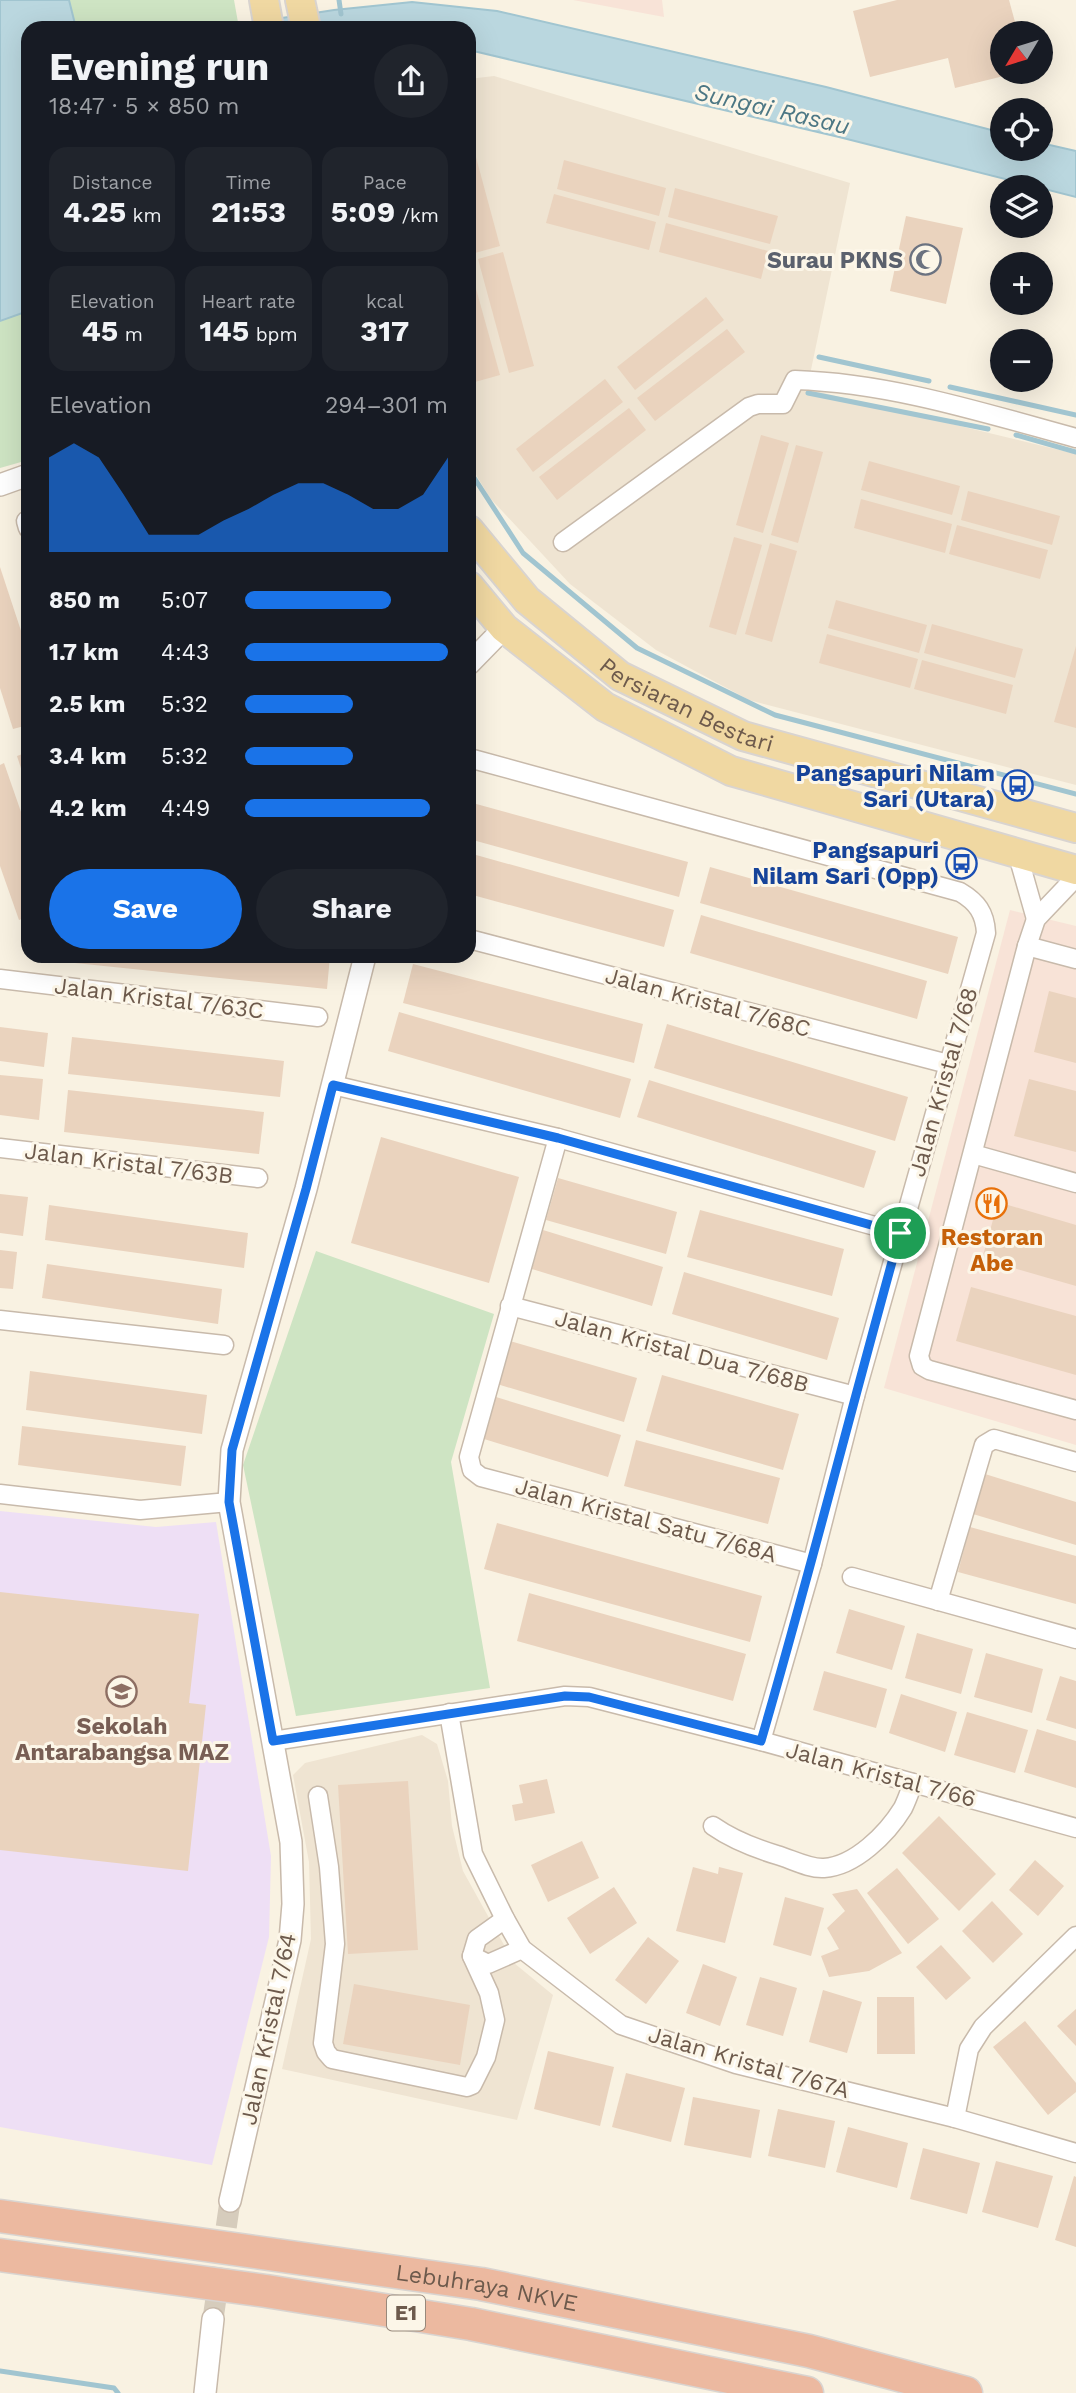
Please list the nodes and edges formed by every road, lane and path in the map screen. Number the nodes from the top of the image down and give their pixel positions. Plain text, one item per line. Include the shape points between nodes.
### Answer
1 (300, 0) edge
2 (304, 21) edge
3 (1076, 438) edge
4 (21, 478) edge
5 (0, 485) edge
6 (476, 538) edge
7 (564, 542) dead end
8 (476, 594) edge
9 (504, 628) junction
10 (476, 656) edge
11 (476, 760) edge
12 (1076, 828) edge
13 (1017, 852) junction
14 (1076, 870) edge
15 (1076, 877) edge
16 (1036, 919) junction
17 (476, 941) edge
18 (1027, 946) junction
19 (1076, 959) edge
20 (363, 963) edge
21 (0, 979) edge
22 (318, 1017) dead end
23 (948, 1064) junction
24 (333, 1085) junction
25 (558, 1138) junction
26 (0, 1148) edge
27 (973, 1154) junction
28 (257, 1178) dead end
29 (1076, 1183) edge
30 (900, 1233) junction
31 (510, 1306) junction
32 (0, 1320) edge
33 (223, 1345) dead end
34 (855, 1396) junction
35 (1076, 1410) edge
36 (1076, 1462) edge
37 (0, 1494) edge
38 (229, 1502) junction
39 (812, 1564) junction
40 (852, 1577) dead end
41 (938, 1601) junction
42 (1076, 1639) edge
43 (449, 1713) junction
44 (273, 1741) junction
45 (761, 1741) junction
46 (913, 1783) junction
47 (318, 1796) dead end
48 (713, 1826) dead end
49 (1076, 1828) edge
50 (505, 1919) junction
51 (1076, 1936) edge
52 (522, 1948) junction
53 (472, 1956) junction
54 (954, 2118) junction
55 (1076, 2153) edge
56 (230, 2201) tunnel mouth
57 (0, 2216) edge
58 (0, 2255) edge
59 (213, 2319) tunnel mouth
60 (205, 2393) edge
61 (807, 2393) edge
62 (966, 2393) edge

1 - 2 main road
3 - 7 street via 933,400 859,385 795,380 783,404 749,407
4 - 5 street
6 - 12 main road, Persiaran Bestari via 527,600 620,676 743,736
8 - 9 main road, Persiaran Bestari
9 - 10 street
9 - 13 main road, Persiaran Bestari via 605,707 732,771
11 - 23 street, Jalan Kristal 7/68 via 960,892 971,899 986,921 986,933
13 - 14 main road, Persiaran Bestari
13 - 16 street
15 - 16 street
16 - 18 street
17 - 23 street, Jalan Kristal 7/68C
18 - 19 street
18 - 27 street
20 - 24 street, Jalan Kristal 7/64
21 - 22 street, Jalan Kristal 7/63C
23 - 30 street, Jalan Kristal 7/68
24 - 25 street
24 - 38 street, Jalan Kristal 7/64 via 232,1450
25 - 30 street
25 - 31 street
26 - 28 street, Jalan Kristal 7/63B
27 - 29 street
27 - 35 street via 919,1356 922,1366
30 - 34 street, Jalan Kristal 7/68
31 - 34 street, Jalan Kristal Dua 7/68B
31 - 39 street, Jalan Kristal Satu 7/68A via 470,1457 472,1470 481,1477
32 - 33 street
34 - 39 street, Jalan Kristal 7/68
36 - 41 street via 994,1439 984,1446
37 - 38 street via 140,1510
38 - 44 street, Jalan Kristal 7/64
39 - 45 street, Jalan Kristal 7/68
40 - 41 street
41 - 42 street
43 - 44 street, Jalan Kristal 7/66
43 - 45 street, Jalan Kristal 7/66 via 565,1696 589,1697
43 - 50 street, Jalan Kristal 7/67A via 473,1854
44 - 56 street, Jalan Kristal 7/64 via 291,1842 290,1940
45 - 46 street, Jalan Kristal 7/66
46 - 48 street via 889,1827 842,1865 821,1868 785,1858 742,1843
46 - 49 street, Jalan Kristal 7/66
47 - 53 street via 335,1944 323,2043 326,2053 332,2059 472,2085 486,2057 495,2020
50 - 52 street, Jalan Kristal 7/67A
50 - 53 street via 477,1939
51 - 54 street via 983,2027 969,2049
52 - 53 street via 488,1964
52 - 54 street, Jalan Kristal 7/67A via 621,2025 736,2064
54 - 55 street, Jalan Kristal 7/67A
57 - 62 highway, Lebuhraya NKVE / E1 via 481,2284 809,2351
58 - 61 highway, Lebuhraya NKVE / E1 via 471,2324
59 - 60 street

